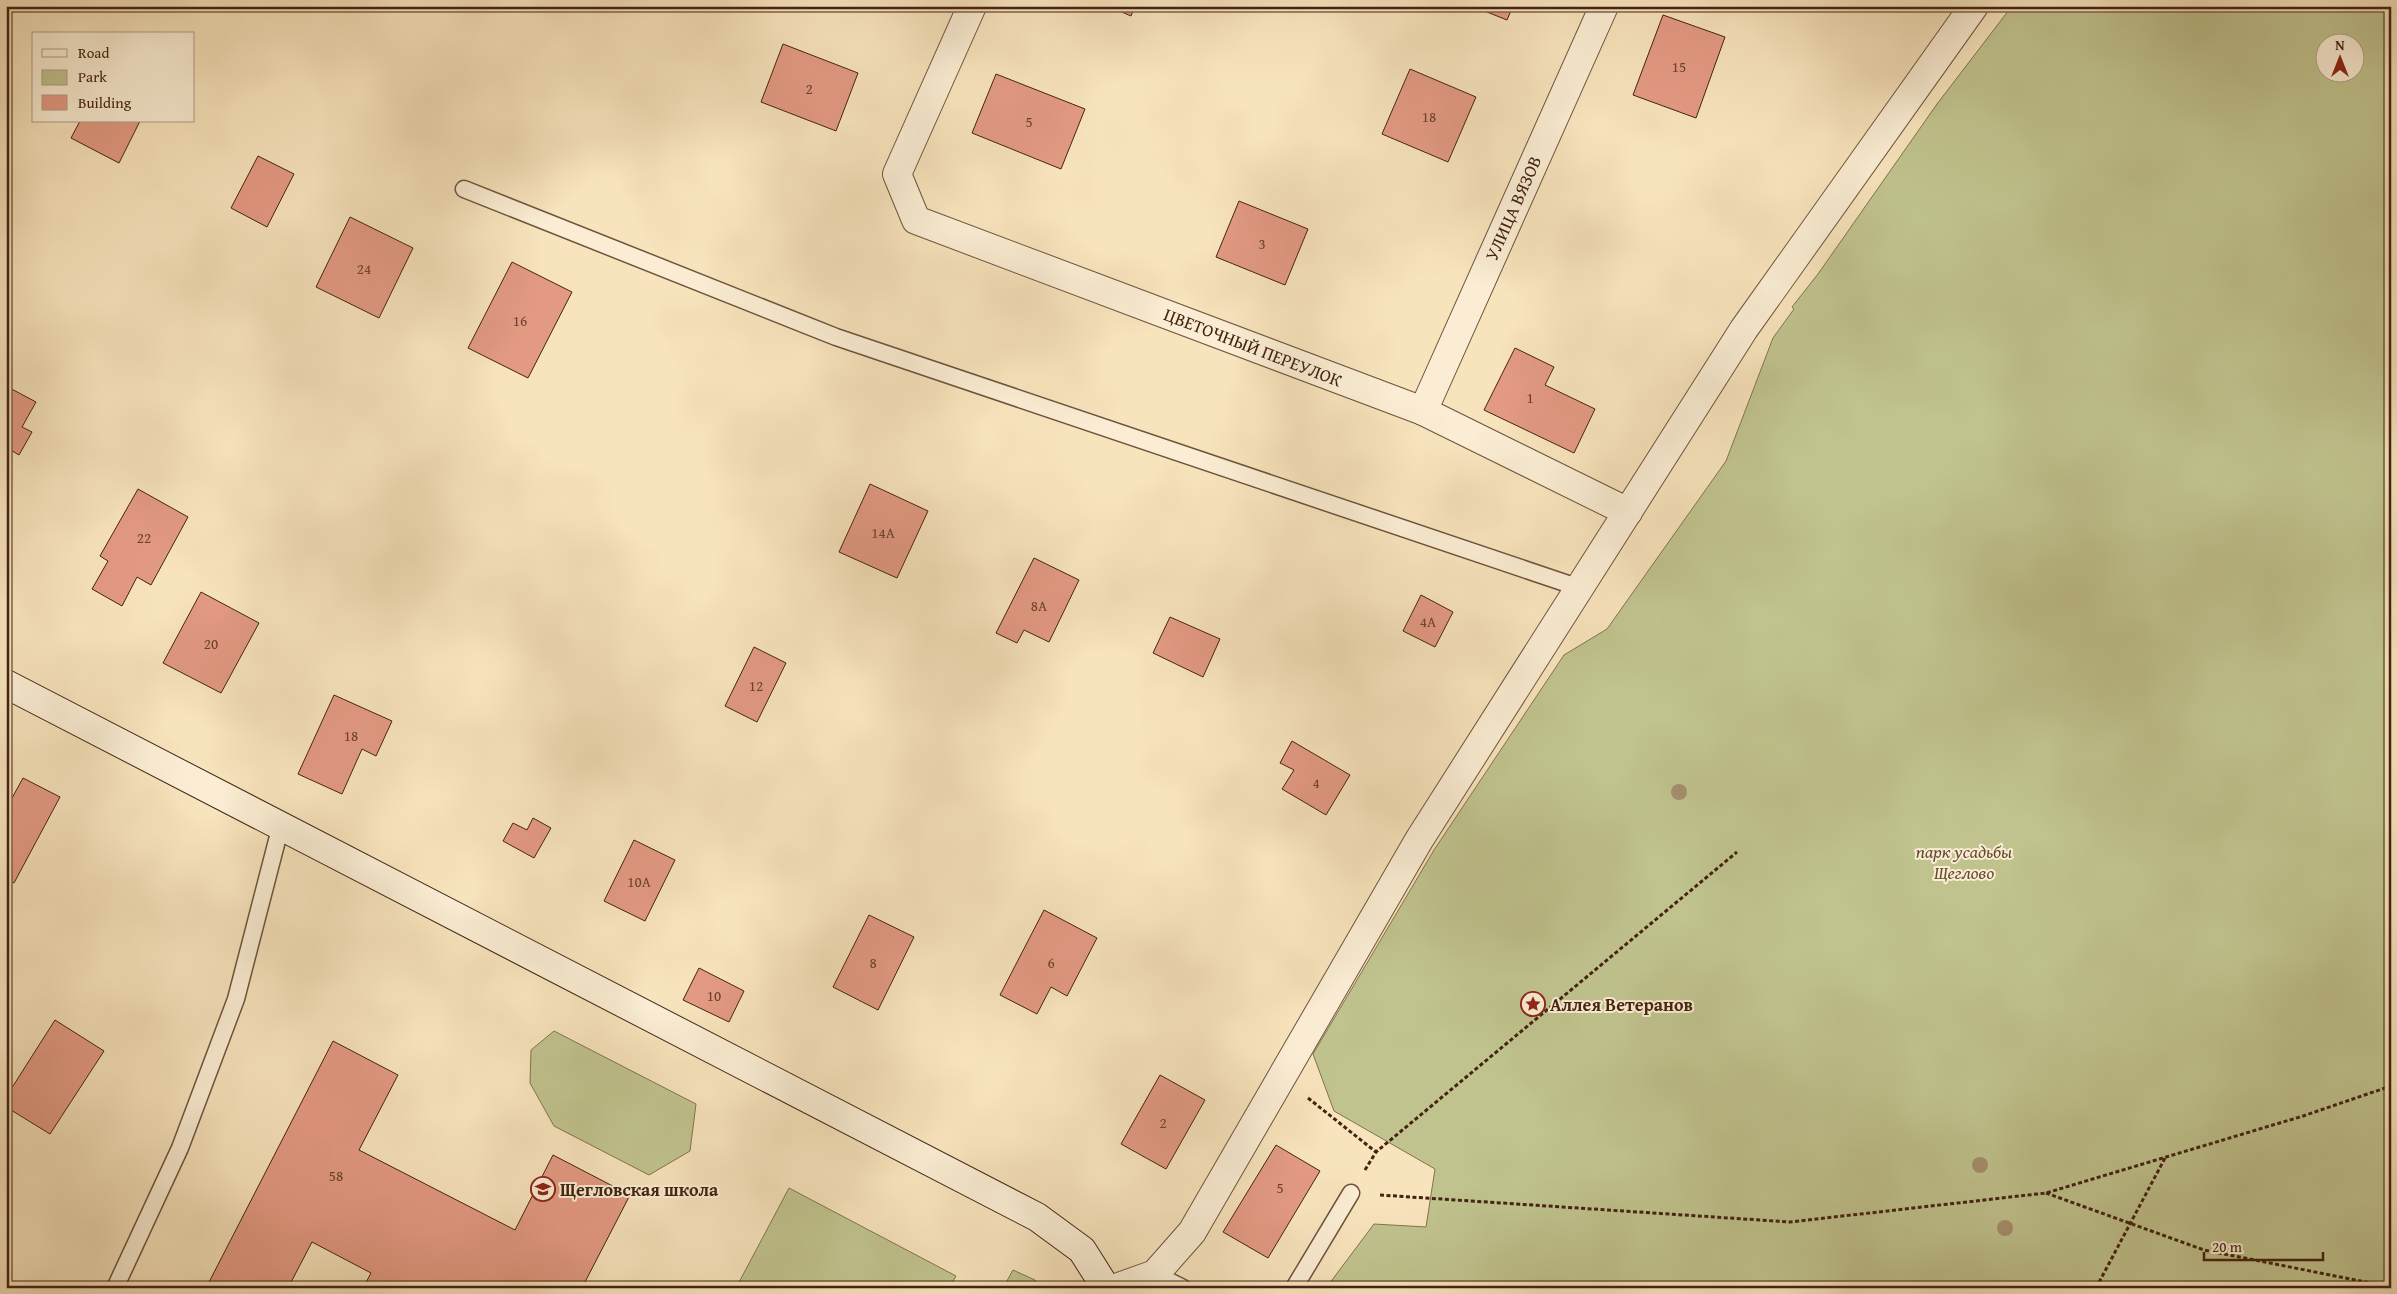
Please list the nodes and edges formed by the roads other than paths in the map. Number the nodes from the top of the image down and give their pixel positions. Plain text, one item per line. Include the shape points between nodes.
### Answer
1 (972, 6) edge
2 (1604, 6) edge
3 (1974, 6) edge
4 (464, 189) dead end
5 (1423, 410) junction
6 (1628, 512) junction
7 (1580, 588) junction
8 (6, 684) edge
9 (281, 825) junction
10 (1351, 1193) road end
11 (1155, 1274) junction
12 (115, 1288) edge
13 (1106, 1288) edge
14 (1116, 1288) edge
15 (1183, 1288) edge
16 (1294, 1288) edge

1 - 5 street, ЦВЕТОЧНЫЙ ПЕРЕУЛОК via 897,174 916,220
2 - 5 street, УЛИЦА ВЯЗОВ
3 - 6 street via 1744,329
4 - 7 lane via 836,337
5 - 6 street, ЦВЕТОЧНЫЙ ПЕРЕУЛОК
6 - 7 street
7 - 11 street via 1419,840 1192,1232
8 - 9 street
9 - 12 lane via 236,999 180,1148
9 - 13 street via 1037,1217 1082,1250
10 - 16 lane
11 - 14 street
11 - 15 lane

